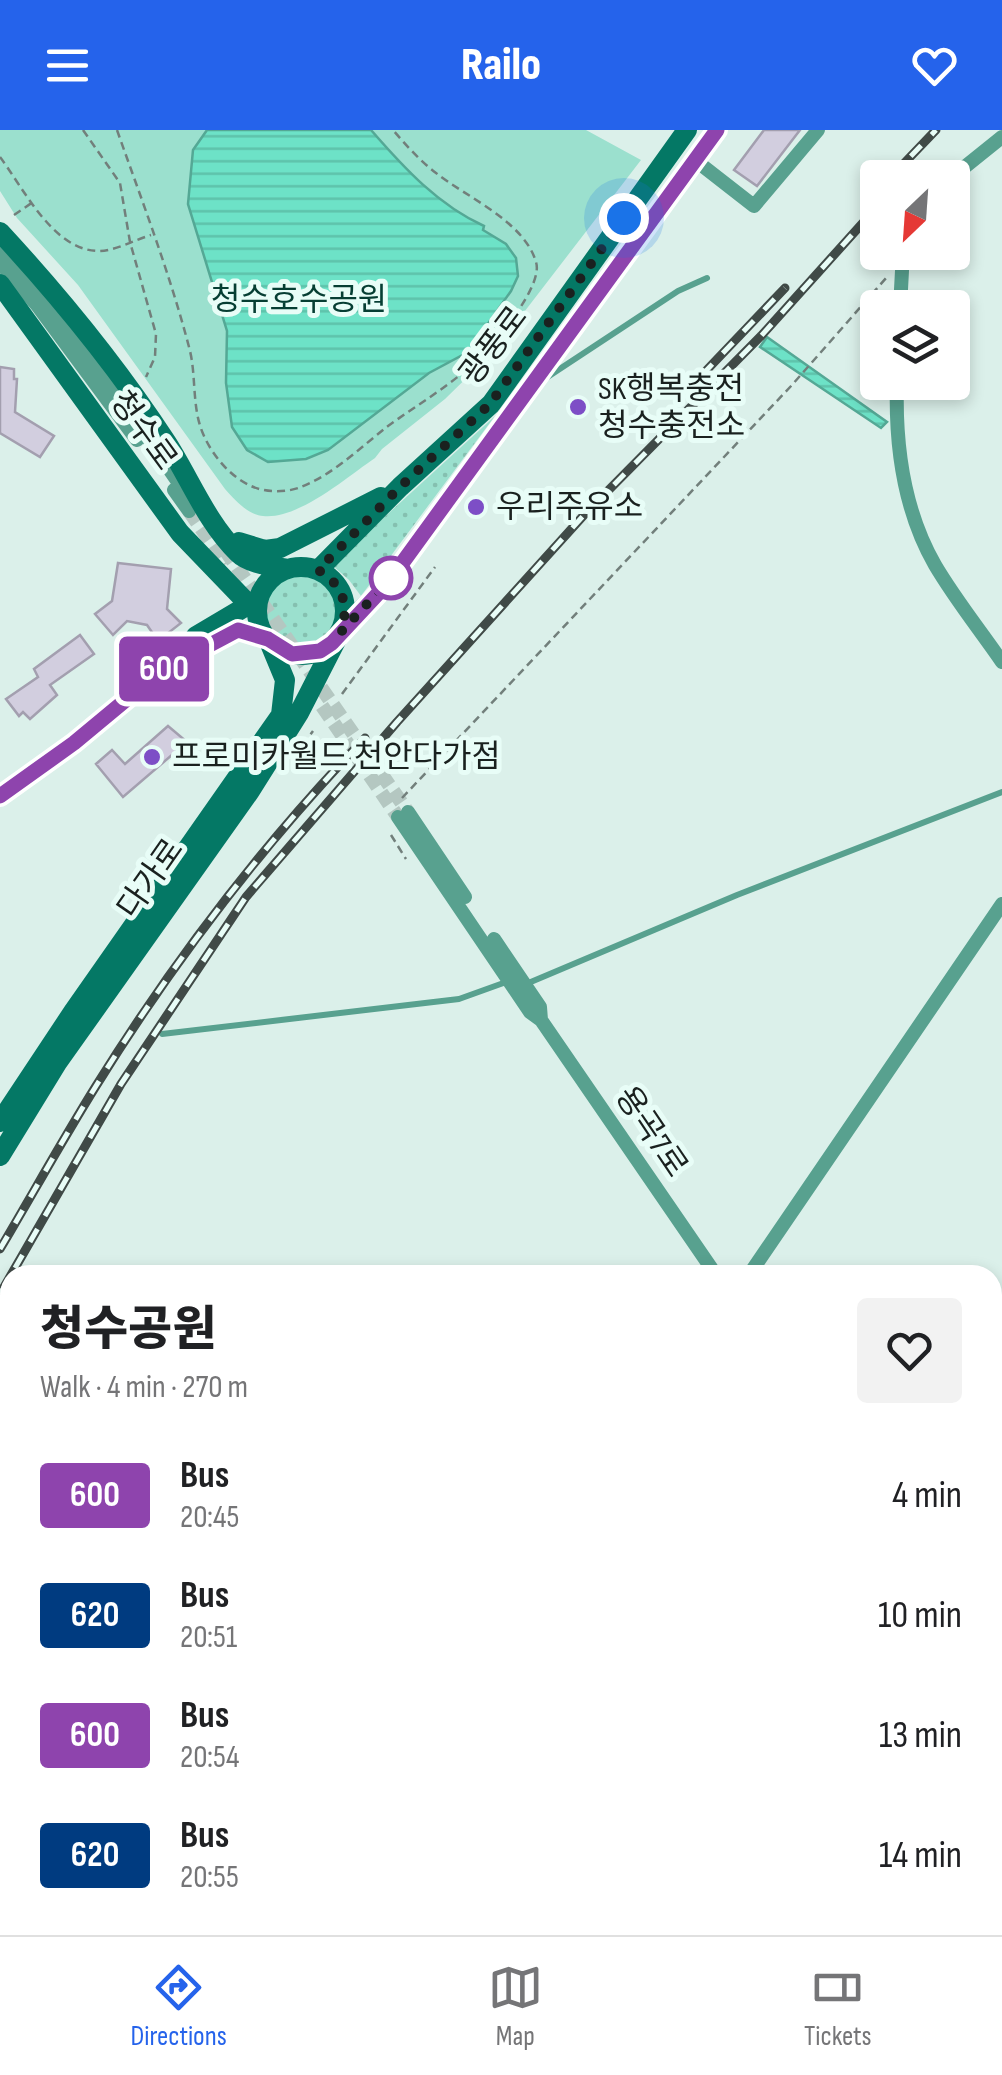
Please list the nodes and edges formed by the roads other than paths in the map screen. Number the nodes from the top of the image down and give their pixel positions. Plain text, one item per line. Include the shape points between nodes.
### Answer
1 (687, 130) edge
2 (717, 130) edge
3 (818, 130) edge
4 (1002, 137) edge
5 (695, 160) junction
6 (970, 163) edge
7 (7, 223) edge
8 (0, 247) edge
9 (0, 263) edge
10 (706, 278) dead end
11 (0, 284) edge
12 (528, 390) junction
13 (898, 400) edge
14 (400, 487) junction
15 (199, 512) junction
16 (180, 533) junction
17 (288, 568) junction
18 (318, 570) junction
19 (217, 574) junction
20 (387, 584) junction
21 (254, 606) junction
22 (212, 626) junction
23 (341, 632) junction
24 (268, 639) junction
25 (186, 650) junction
26 (1002, 662) edge
27 (299, 713) junction
28 (1002, 792) edge
29 (0, 796) edge
30 (398, 816) tunnel mouth
31 (1002, 904) edge
32 (517, 983) junction
33 (162, 1034) dead end
34 (0, 1122) edge
35 (0, 1156) edge
36 (709, 1265) edge
37 (756, 1265) edge

1 - 14 street, 광풍로 via 490,404
2 - 5 street, 광풍로
3 - 5 street via 754,206
4 - 6 street
5 - 12 street, 광풍로
7 - 15 street, 청수로 via 167,443
8 - 15 street via 45,297
9 - 15 street
10 - 12 lane
11 - 16 street, 청수로
12 - 20 street, 광풍로
13 - 26 street via 900,455 914,519 935,564
14 - 15 street via 280,548 238,542
14 - 18 street, 광풍로
15 - 16 street via 213,529 202,540
15 - 17 street, 청수로 via 240,556
16 - 19 street, 청수로
17 - 18 street
17 - 21 street via 265,586
18 - 23 street via 345,602
19 - 21 street, 청수로
19 - 22 street
20 - 23 street, 광풍로
20 - 27 street
21 - 22 street
21 - 24 street
22 - 25 street
23 - 24 street via 306,654 292,654
23 - 27 street, 다가로
24 - 25 street via 238,630
24 - 34 street, 다가로 via 286,680 281,715
25 - 29 street
27 - 35 street, 다가로
28 - 32 lane
30 - 32 street, 용곡7로
31 - 37 street
32 - 33 lane via 459,999
32 - 36 street, 용곡7로 via 540,1006 541,1020

